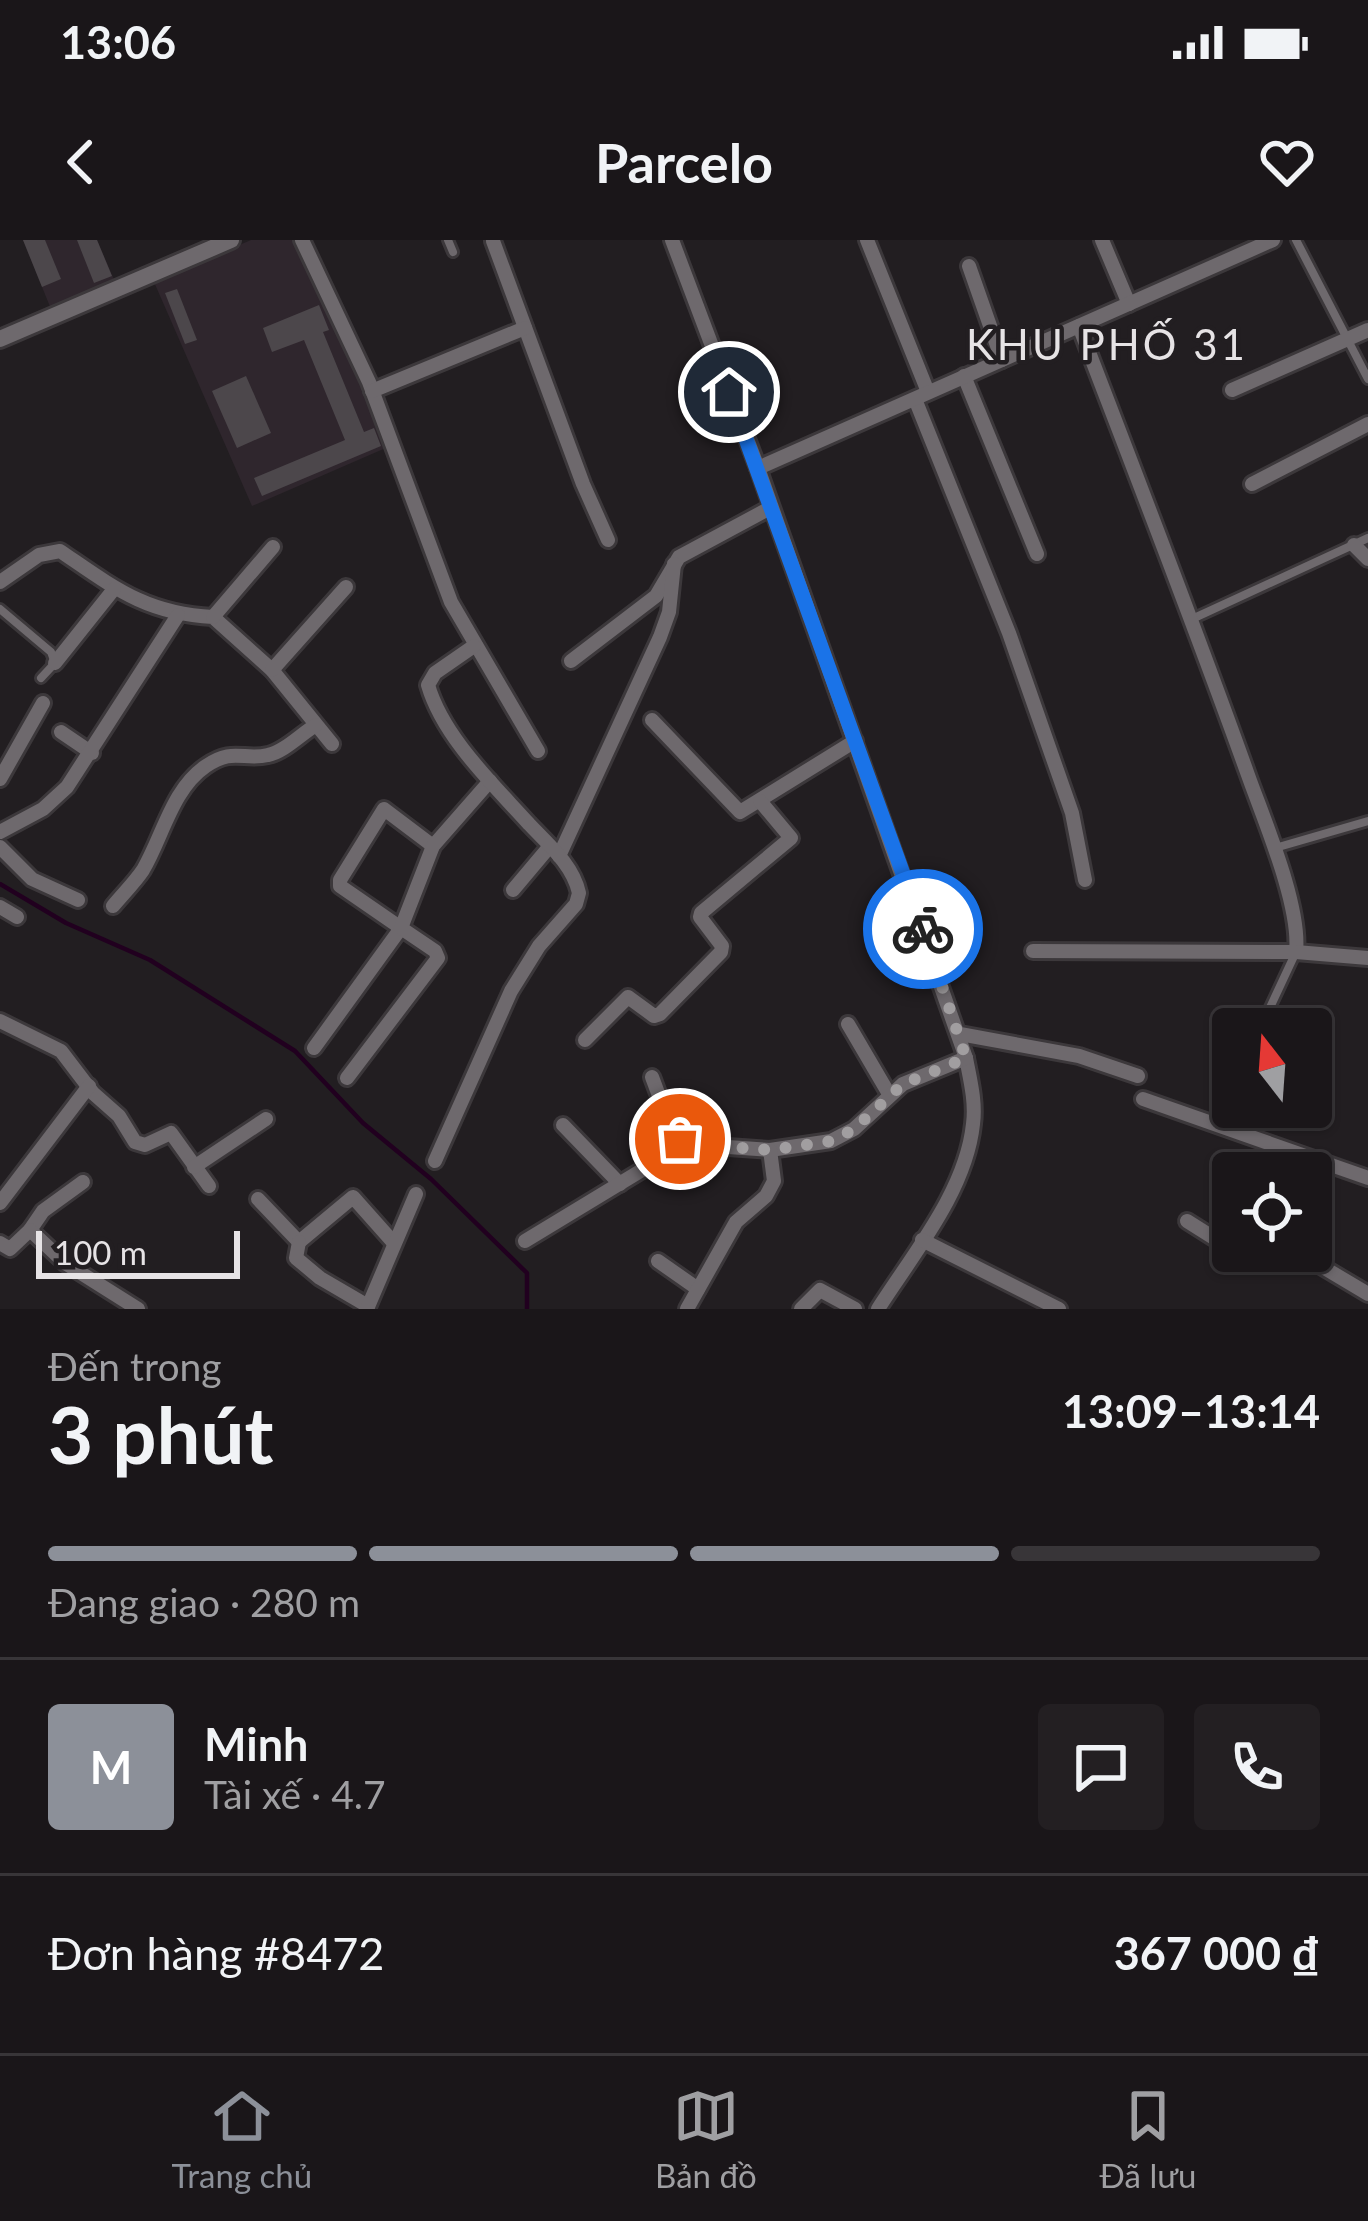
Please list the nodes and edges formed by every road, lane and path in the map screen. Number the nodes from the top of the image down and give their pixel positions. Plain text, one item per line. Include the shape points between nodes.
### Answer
1 (231, 240) edge
2 (302, 240) edge
3 (448, 240) edge
4 (672, 240) edge
5 (867, 240) edge
6 (1102, 240) edge
7 (1228, 240) edge
8 (1273, 240) edge
9 (1296, 240) edge
10 (494, 241) edge
11 (453, 252) dead end
12 (1236, 257) junction
13 (969, 266) dead end
14 (1129, 304) junction
15 (1078, 326) junction
16 (525, 328) junction
17 (1368, 330) edge
18 (0, 339) edge
19 (1348, 339) junction
20 (1002, 360) junction
21 (964, 376) junction
22 (1368, 379) edge
23 (1232, 390) dead end
24 (372, 391) junction
25 (921, 395) junction
26 (1368, 424) edge
27 (758, 468) junction
28 (1252, 484) dead end
29 (770, 508) junction
30 (608, 540) dead end
31 (1361, 541) edge
32 (273, 547) dead end
33 (1036, 554) dead end
34 (1368, 559) edge
35 (674, 564) junction
36 (0, 582) edge
37 (346, 587) dead end
38 (114, 589) junction
39 (0, 609) edge
40 (178, 616) junction
41 (213, 616) junction
42 (1192, 619) junction
43 (474, 646) junction
44 (55, 662) junction
45 (571, 662) dead end
46 (272, 670) junction
47 (41, 678) dead end
48 (43, 703) dead end
49 (652, 720) dead end
50 (316, 725) junction
51 (61, 732) dead end
52 (855, 741) junction
53 (332, 744) dead end
54 (538, 752) dead end
55 (92, 753) junction
56 (0, 779) edge
57 (490, 781) junction
58 (760, 801) junction
59 (1368, 821) edge
60 (0, 832) edge
61 (434, 846) junction
62 (0, 847) edge
63 (1274, 848) junction
64 (555, 851) junction
65 (1085, 880) dead end
66 (513, 890) dead end
67 (78, 900) dead end
68 (113, 906) dead end
69 (0, 907) edge
70 (17, 917) dead end
71 (401, 928) junction
72 (1033, 952) dead end
73 (1296, 952) junction
74 (1368, 958) edge
75 (1270, 1008) edge
76 (0, 1021) edge
77 (848, 1024) dead end
78 (960, 1034) junction
79 (585, 1040) dead end
80 (314, 1048) dead end
81 (966, 1058) junction
82 (1138, 1076) dead end
83 (652, 1077) dead end
84 (346, 1078) dead end
85 (89, 1086) junction
86 (889, 1094) junction
87 (1143, 1099) dead end
88 (266, 1119) dead end
89 (1212, 1121) edge
90 (563, 1124) dead end
91 (1232, 1128) edge
92 (685, 1144) junction
93 (770, 1150) junction
94 (435, 1160) dead end
95 (194, 1167) junction
96 (1368, 1178) edge
97 (83, 1182) dead end
98 (620, 1184) junction
99 (209, 1186) dead end
100 (416, 1194) dead end
101 (258, 1199) dead end
102 (0, 1203) edge
103 (1187, 1221) dead end
104 (30, 1230) junction
105 (1212, 1236) edge
106 (525, 1240) dead end
107 (922, 1240) junction
108 (299, 1242) junction
109 (393, 1242) junction
110 (0, 1243) edge
111 (658, 1261) dead end
112 (1331, 1272) edge
113 (698, 1289) junction
114 (1368, 1294) edge
115 (368, 1308) edge
116 (138, 1309) edge
117 (687, 1309) edge
118 (801, 1309) edge
119 (855, 1309) edge
120 (878, 1309) edge
121 (1058, 1309) edge

1 - 18 street
2 - 24 street
3 - 11 lane
4 - 27 street
5 - 25 street
6 - 14 street
7 - 12 lane
8 - 12 street
9 - 19 lane
10 - 16 street
12 - 14 street
13 - 20 street
14 - 15 street
15 - 20 street
15 - 42 street
16 - 24 street
16 - 30 street
17 - 19 street
19 - 22 lane
19 - 23 street
20 - 21 street
21 - 25 street
21 - 33 street
24 - 43 street
25 - 27 street
25 - 65 street via 1072,813
26 - 28 street
27 - 29 street
29 - 35 street
29 - 52 street
31 - 34 street
31 - 42 lane
32 - 41 street
35 - 45 street via 656,596
35 - 64 street via 660,637
36 - 38 street via 60,551
37 - 46 street
38 - 40 street
38 - 44 street
39 - 44 lane
40 - 41 street
40 - 55 street
41 - 46 street
42 - 63 street
43 - 54 street
43 - 57 street via 428,685 435,708
44 - 47 lane
46 - 50 street
48 - 56 street
49 - 58 street via 735,810
50 - 53 street
50 - 68 street via 274,753 222,757 193,777 142,872
51 - 55 street
52 - 58 street
52 - 78 street
55 - 60 street via 43,809
57 - 61 street
57 - 64 street
58 - 79 street via 790,838 701,913 721,952 660,1014 628,997
59 - 63 lane
61 - 71 street
61 - 71 street via 384,809 340,880
62 - 67 street via 32,879
63 - 73 street
64 - 66 street
64 - 94 street via 577,882 576,904 511,991
69 - 70 street
71 - 80 street
71 - 84 street via 438,958
72 - 73 street
73 - 74 street
73 - 75 lane
76 - 85 street via 61,1051
77 - 86 street
78 - 81 street
78 - 82 street
81 - 86 street
81 - 107 street via 971,1138
83 - 92 street
85 - 95 street via 135,1142 171,1133
85 - 102 street
86 - 93 street via 832,1141
87 - 89 street
88 - 95 street
90 - 98 street
91 - 96 street
92 - 93 street
92 - 98 street
93 - 113 street via 774,1181 736,1222
95 - 99 street
97 - 104 street
98 - 106 street
100 - 109 street
101 - 108 street
103 - 105 street
104 - 110 street via 15,1247
104 - 116 street via 64,1264
107 - 120 street
107 - 121 street
108 - 109 street via 353,1197
108 - 115 street via 296,1258
109 - 115 street
111 - 113 street
112 - 114 street
113 - 117 street
118 - 119 street via 820,1290

